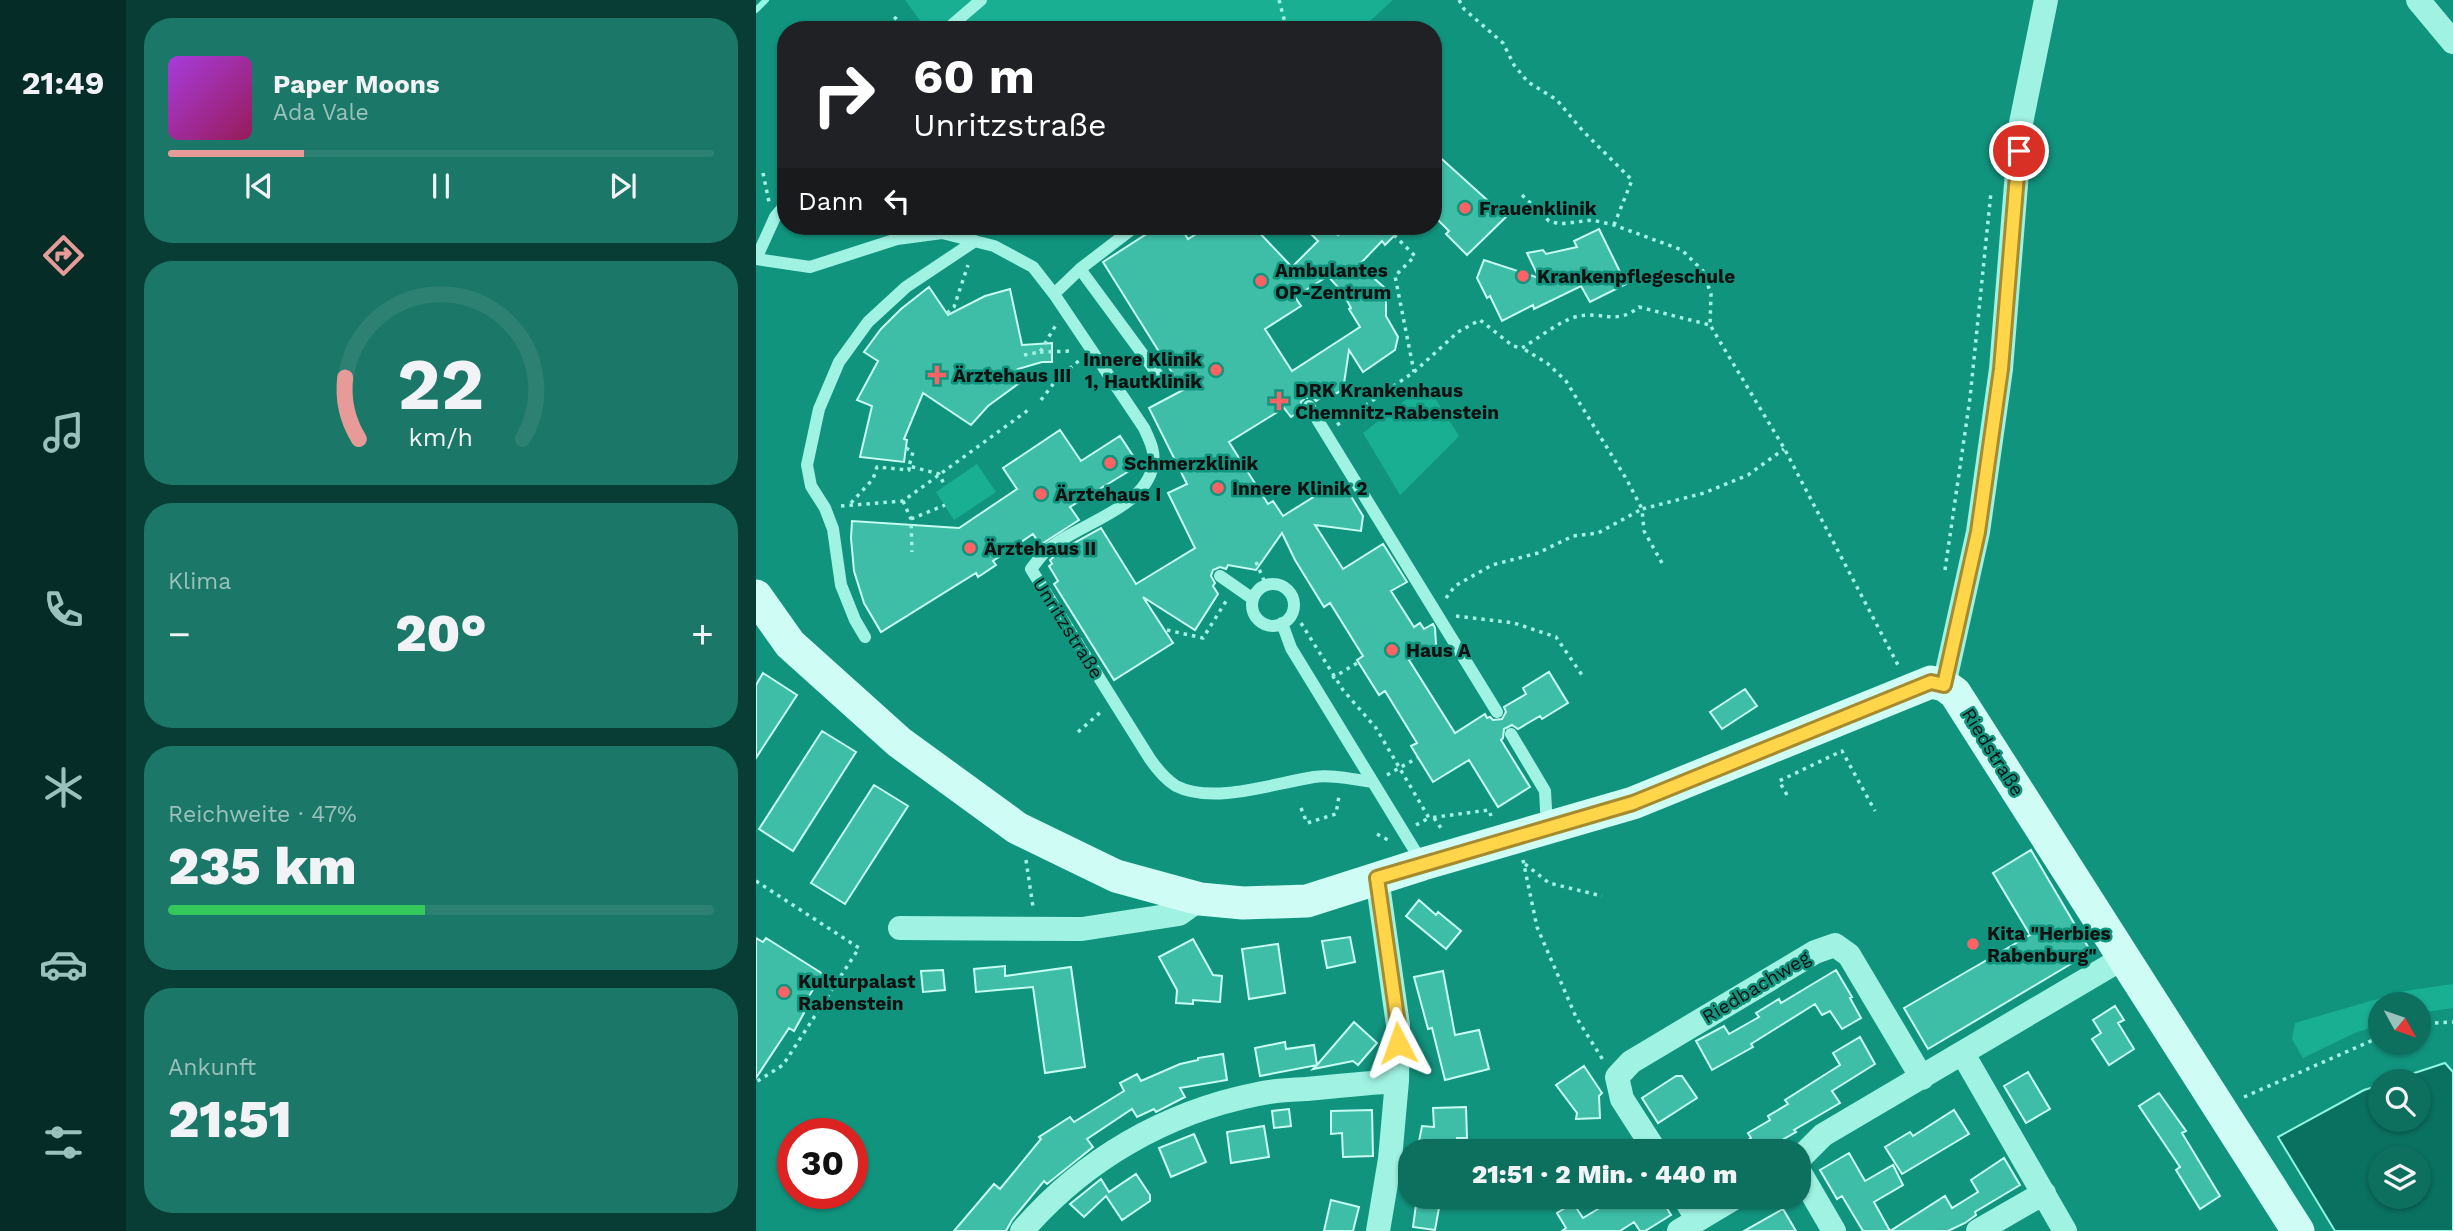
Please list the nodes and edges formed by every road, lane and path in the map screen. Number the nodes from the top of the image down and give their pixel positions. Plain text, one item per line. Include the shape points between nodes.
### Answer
1 (981, 0) edge
2 (1279, 0) edge
3 (1459, 0) edge
4 (2046, 0) edge
5 (2418, 0) edge
6 (894, 17) dead end
7 (899, 21) edge
8 (956, 21) edge
9 (1285, 21) edge
10 (2453, 42) edge
11 (763, 173) dead end
12 (1992, 189) dead end
13 (1522, 195) dead end
14 (777, 215) edge
15 (775, 217) junction
16 (1614, 225) junction
17 (927, 235) edge
18 (951, 235) edge
19 (1124, 235) edge
20 (1394, 235) dead end
21 (975, 240) junction
22 (756, 259) edge
23 (1080, 269) junction
24 (1054, 294) junction
25 (1065, 309) junction
26 (947, 313) dead end
27 (1710, 325) junction
28 (1522, 348) junction
29 (1091, 350) junction
30 (1040, 352) junction
31 (1024, 355) dead end
32 (1414, 372) junction
33 (1161, 379) dead end
34 (1041, 400) dead end
35 (1309, 405) dead end
36 (1031, 408) dead end
37 (1327, 432) junction
38 (906, 448) dead end
39 (1784, 448) junction
40 (909, 466) junction
41 (939, 474) junction
42 (945, 486) dead end
43 (903, 501) junction
44 (850, 504) junction
45 (945, 505) dead end
46 (825, 508) junction
47 (1642, 509) junction
48 (911, 519) junction
49 (912, 552) dead end
50 (1256, 562) dead end
51 (1662, 563) dead end
52 (1220, 576) dead end
53 (1944, 576) dead end
54 (1266, 585) junction
55 (1235, 587) junction
56 (756, 596) edge
57 (1253, 599) junction
58 (1293, 611) junction
59 (1436, 613) junction
60 (1283, 623) junction
61 (1167, 630) dead end
62 (865, 637) dead end
63 (1359, 662) dead end
64 (1582, 675) dead end
65 (1335, 677) junction
66 (1944, 685) junction
67 (1316, 688) junction
68 (1911, 690) junction
69 (1114, 701) junction
70 (1497, 712) dead end
71 (1078, 732) dead end
72 (1511, 734) dead end
73 (1417, 758) dead end
74 (1399, 769) junction
75 (1373, 782) junction
76 (1787, 795) dead end
77 (1339, 796) dead end
78 (1301, 808) dead end
79 (1875, 811) dead end
80 (1035, 837) junction
81 (1522, 842) junction
82 (1423, 864) junction
83 (1377, 878) junction
84 (756, 881) edge
85 (1602, 895) dead end
86 (1200, 899) junction
87 (900, 928) dead end
88 (1036, 930) junction
89 (2123, 958) junction
90 (2453, 1022) edge
91 (2431, 1023) edge
92 (2368, 1042) edge
93 (1963, 1055) junction
94 (1617, 1077) junction
95 (1922, 1078) junction
96 (1397, 1081) junction
97 (756, 1082) edge
98 (2220, 1108) junction
99 (1648, 1139) edge
100 (1811, 1147) edge
101 (1811, 1192) edge
102 (2044, 1194) junction
103 (1715, 1209) edge
104 (1688, 1225) edge
105 (1022, 1231) edge
106 (1378, 1231) edge
107 (1834, 1231) edge
108 (1978, 1231) edge
109 (2065, 1231) edge
110 (2298, 1231) edge

1 - 8 lane
2 - 9 path
3 - 16 path via 1503,43 1528,82 1557,100 1632,180
4 - 66 street via 2021,123 2001,369 1978,532
5 - 10 street
6 - 7 path
11 - 15 path
12 - 53 path via 1970,398
13 - 16 path via 1560,224 1592,220
14 - 15 lane
15 - 22 lane
16 - 27 path via 1682,250 1703,271 1711,294
17 - 22 lane, Unritzstraße via 897,239 810,267
18 - 21 lane, Unritzstraße
19 - 23 lane
20 - 32 path via 1415,256 1395,276
21 - 24 lane, Unritzstraße via 1033,268
21 - 26 path via 954,307
21 - 46 lane via 906,287 868,322 839,362 819,409 807,465 811,486
23 - 24 lane
23 - 33 lane
24 - 25 lane, Unritzstraße
25 - 29 lane, Unritzstraße
25 - 30 path
27 - 28 path via 1639,307 1628,316 1573,317
27 - 39 path
28 - 32 path via 1480,320 1458,332
28 - 47 path via 1566,381
29 - 30 path
29 - 34 path
29 - 69 lane, Unritzstraße via 1144,428 1153,465 1145,487 1046,551 1031,569
30 - 31 path
32 - 37 path
35 - 37 lane
36 - 41 path
37 - 59 lane
38 - 40 path via 913,452
39 - 47 path via 1748,475 1704,493
39 - 68 path
40 - 41 path
40 - 44 path via 909,470 877,467 873,479
41 - 42 path
41 - 43 path
43 - 44 path
43 - 48 path
44 - 46 path
45 - 48 path
46 - 62 lane via 833,529 841,585
47 - 51 path via 1644,531
47 - 59 path via 1598,533 1573,536 1538,553 1492,565 1455,586
48 - 49 path
50 - 54 path
52 - 55 lane
54 - 57 lane
54 - 58 lane via 1288,590
55 - 57 lane
55 - 61 path via 1203,638
56 - 80 street via 790,644 899,742
57 - 60 lane via 1258,620 1273,626
58 - 60 lane
58 - 65 path
59 - 64 path via 1514,623 1556,637
59 - 70 lane
60 - 67 lane via 1291,648
63 - 65 path
65 - 67 path
65 - 74 path via 1376,728
66 - 68 street via 1931,682
66 - 89 street, Riedstraße via 1955,693
67 - 75 lane
68 - 81 street via 1633,803
69 - 71 path
69 - 75 lane, Unritzstraße via 1161,774 1193,792 1209,794 1317,776
72 - 81 lane via 1545,791
73 - 74 path
74 - 75 path
74 - 81 path via 1429,818 1489,810
75 - 82 lane
76 - 79 path via 1779,781 1842,751
77 - 78 path via 1336,814 1307,823
80 - 86 street via 1116,876
80 - 88 path via 1024,851
81 - 82 street
81 - 85 path via 1549,883
81 - 94 path via 1537,927 1576,1017
82 - 83 street
83 - 86 street via 1307,901
83 - 96 street via 1398,1024
84 - 97 path via 859,948 783,1065
86 - 88 street via 1179,914 1082,929
87 - 88 street
89 - 93 street
89 - 98 street, Riedstraße
90 - 91 path
92 - 98 path
93 - 95 street
93 - 102 street
94 - 95 street, Riedbachweg via 1631,1062 1815,952 1835,945 1849,955
94 - 99 street via 1622,1099
95 - 100 street via 1823,1135
96 - 105 street via 1260,1093 1163,1124 1080,1173
96 - 106 street
98 - 110 street, Riedstraße
101 - 107 street
102 - 108 street
102 - 109 street
103 - 104 street

